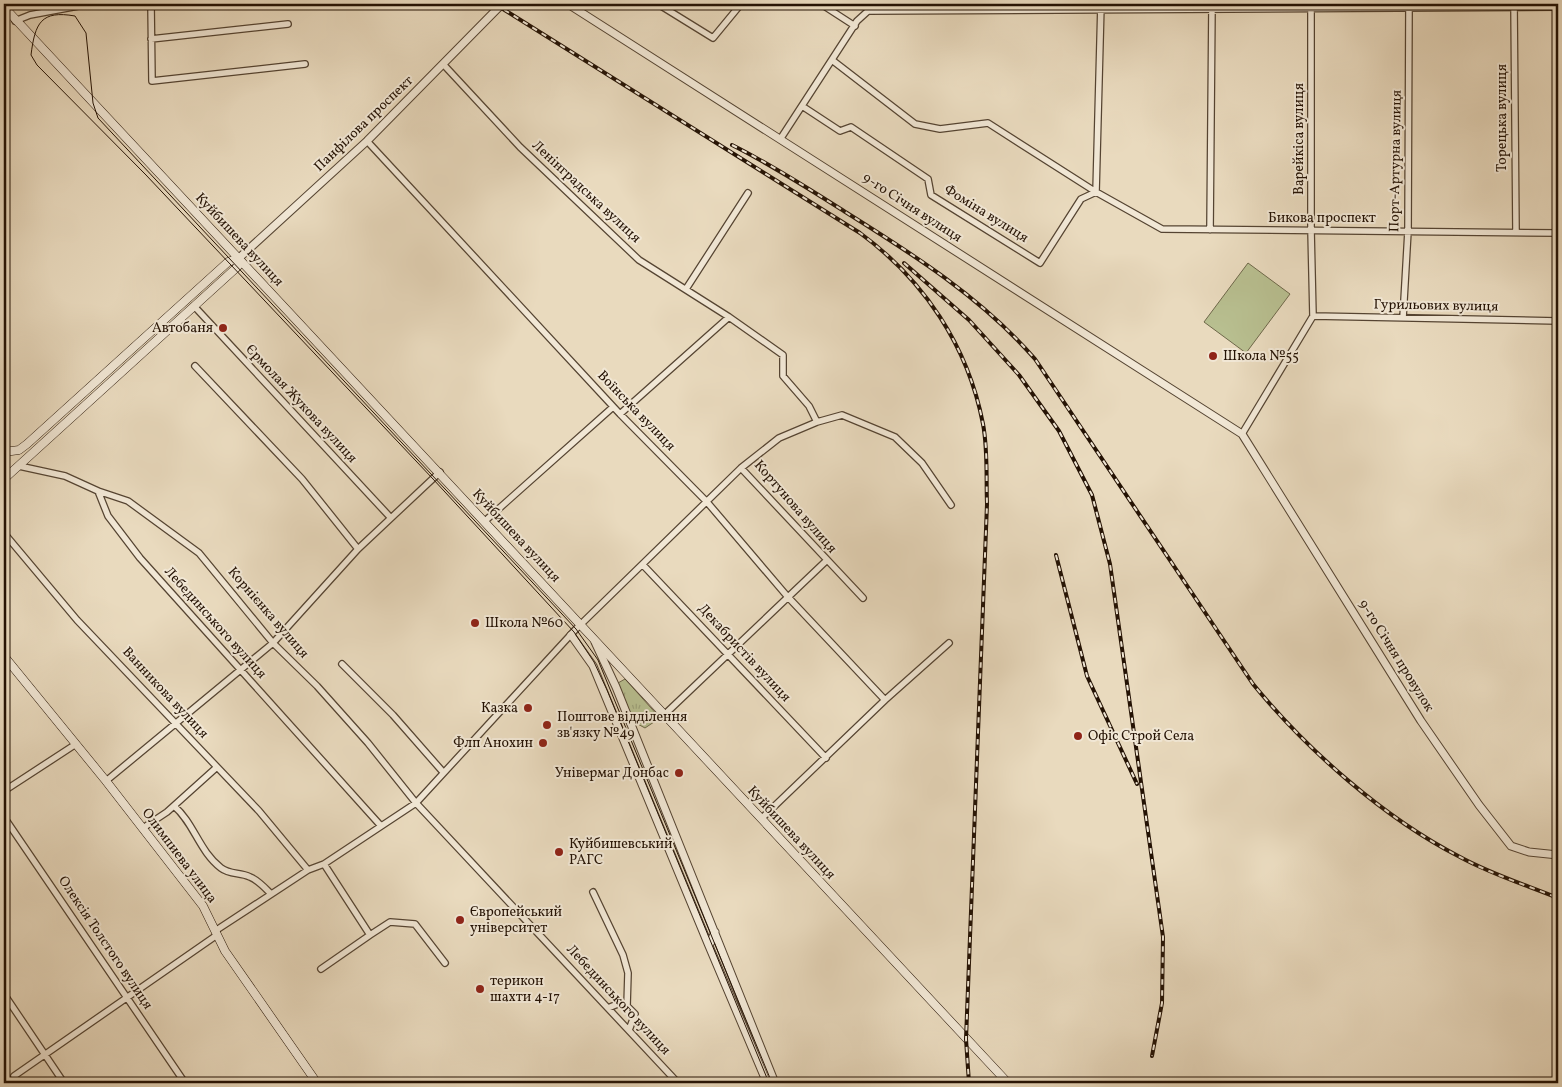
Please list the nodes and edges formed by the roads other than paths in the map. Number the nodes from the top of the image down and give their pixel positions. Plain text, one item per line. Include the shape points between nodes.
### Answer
1 (88, 4) edge
2 (151, 4) edge
3 (502, 4) edge
4 (568, 4) edge
5 (658, 4) edge
6 (741, 4) edge
7 (821, 4) edge
8 (868, 4) edge
9 (1514, 5) edge
10 (1101, 6) edge
11 (1212, 6) edge
12 (1311, 6) edge
13 (1409, 6) edge
14 (4, 7) edge
15 (1558, 7) edge
16 (868, 11) junction
17 (15, 22) junction
18 (288, 24) dead end
19 (854, 26) junction
20 (150, 39) junction
21 (832, 60) junction
22 (305, 64) dead end
23 (443, 64) junction
24 (802, 106) junction
25 (781, 138) junction
26 (367, 141) junction
27 (748, 192) dead end
28 (1096, 192) junction
29 (1210, 230) junction
30 (1311, 230) junction
31 (1408, 230) junction
32 (1516, 232) junction
33 (1558, 233) edge
34 (235, 259) junction
35 (686, 289) junction
36 (194, 306) junction
37 (1313, 316) junction
38 (729, 317) junction
39 (1403, 318) junction
40 (1558, 321) edge
41 (195, 366) dead end
42 (613, 406) junction
43 (620, 414) junction
44 (817, 422) junction
45 (1242, 434) junction
46 (4, 452) edge
47 (19, 466) junction
48 (742, 468) junction
49 (440, 472) junction
50 (4, 479) edge
51 (98, 490) junction
52 (707, 502) junction
53 (951, 504) dead end
54 (390, 517) junction
55 (485, 521) junction
56 (4, 533) edge
57 (358, 549) junction
58 (826, 561) junction
59 (643, 565) junction
60 (787, 596) junction
61 (863, 598) dead end
62 (582, 625) junction
63 (571, 635) junction
64 (593, 637) junction
65 (949, 642) dead end
66 (273, 643) junction
67 (727, 654) junction
68 (4, 656) edge
69 (342, 664) dead end
70 (240, 670) junction
71 (885, 700) junction
72 (663, 716) junction
73 (175, 722) junction
74 (76, 744) junction
75 (826, 758) junction
76 (217, 767) junction
77 (443, 772) junction
78 (106, 781) junction
79 (4, 791) edge
80 (416, 803) junction
81 (174, 806) junction
82 (4, 817) edge
83 (762, 818) junction
84 (381, 826) junction
85 (142, 828) junction
86 (1558, 854) edge
87 (324, 864) junction
88 (308, 870) junction
89 (593, 892) dead end
90 (271, 894) junction
91 (715, 932) junction
92 (216, 933) junction
93 (370, 935) junction
94 (709, 946) junction
95 (445, 963) dead end
96 (321, 969) dead end
97 (4, 994) edge
98 (127, 998) junction
99 (627, 1006) junction
100 (608, 1008) junction
101 (629, 1030) junction
102 (45, 1055) junction
103 (14, 1076) dead end
104 (64, 1083) edge
105 (185, 1083) edge
106 (317, 1083) edge
107 (678, 1083) edge
108 (767, 1083) edge
109 (775, 1083) edge
110 (1008, 1083) edge

1 - 17 street via 30,15
2 - 20 street
3 - 23 street, Панфілова проспект
4 - 25 street, 9-го Січня вулиця
5 - 6 street via 713,38
7 - 19 street
8 - 16 street
9 - 13 street
9 - 15 street
9 - 32 street, Торецька вулиця
10 - 11 street
10 - 16 street
10 - 28 street
11 - 12 street
11 - 29 street
12 - 13 street
12 - 30 street, Варейкіса вулиця
13 - 31 street, Порт-Артурна вулиця
14 - 17 main road, Куйбишева вулиця
16 - 19 street
17 - 34 main road, Куйбишева вулиця
18 - 20 street
19 - 21 street
20 - 22 street via 152,81
21 - 24 street
21 - 28 street, Бикова проспект via 916,124 940,129 988,123
23 - 26 street, Панфілова проспект
23 - 35 street, Ленінградська вулиця via 520,147 639,260
24 - 25 street
24 - 28 street, Фоміна вулиця via 840,131 851,127 928,179 931,194 1040,263 1080,199
25 - 45 street, 9-го Січня вулиця
26 - 34 street, Панфілова проспект
26 - 42 street, Воїнська вулиця
27 - 35 street
28 - 29 street, Бикова проспект via 1162,229
29 - 30 street, Бикова проспект
30 - 31 street, Бикова проспект
30 - 37 street, Варейкіса вулиця
31 - 32 street, Бикова проспект
31 - 39 street, Порт-Артурна вулиця
32 - 33 street, Бикова проспект
34 - 36 main road via 238,266
34 - 46 main road, Панфілова проспект via 27,444 19,450
34 - 49 main road, Куйбишева вулиця
35 - 38 street, Ленінградська вулиця
36 - 47 main road
36 - 54 street, Єрмолая Жукова вулиця
37 - 39 street, Гурильових вулиця
37 - 45 street
38 - 43 street
38 - 44 street, Ленінградська вулиця via 783,355 783,376 809,406
39 - 40 street, Гурильових вулиця
41 - 57 street via 302,479
42 - 43 street, Воїнська вулиця
42 - 55 street
43 - 52 street, Воїнська вулиця
44 - 48 street, Кортунова вулиця via 779,438
44 - 53 street, Кортунова вулиця via 842,415 895,437 922,463
45 - 86 street, 9-го Січня провулок via 1455,774 1511,846 1529,852
47 - 50 main road
47 - 51 street via 65,476
48 - 52 street
48 - 58 street, Кортунова вулиця
49 - 54 street
49 - 55 main road, Куйбишева вулиця
51 - 66 street, Корнієнка вулиця via 128,502 199,553
51 - 70 street, Лебединського вулиця via 108,516 140,558
52 - 59 street
52 - 60 street, Воїнська вулиця
54 - 57 street
55 - 62 main road, Куйбишева вулиця
56 - 73 street, Ванникова вулиця via 77,620
57 - 66 street
58 - 60 street
58 - 61 street, Кортунова вулиця
59 - 62 street
59 - 67 street, Декабристів вулиця
60 - 67 street
60 - 71 street, Воїнська вулиця
62 - 63 street
62 - 64 main road, Куйбишева вулиця
63 - 77 street
63 - 94 street via 593,666
64 - 72 main road, Куйбишева вулиця
64 - 91 street
65 - 71 street
66 - 70 street
66 - 80 street, Корнієнка вулиця via 368,743
67 - 72 street
67 - 75 street, Декабристів вулиця
68 - 74 main road, Олимпиева улица
69 - 77 street
70 - 73 street
70 - 84 street, Лебединського вулиця
71 - 75 street
72 - 83 main road, Куйбишева вулиця
73 - 76 street, Ванникова вулиця
73 - 78 street
74 - 78 main road, Олимпиева улица
74 - 79 street
75 - 83 street
76 - 81 street
76 - 88 street, Ванникова вулиця
77 - 80 street
78 - 85 main road, Олимпиева улица
80 - 84 street
80 - 100 street, Лебединського вулиця
81 - 85 street
81 - 90 street via 192,825 196,837 220,867 230,873 251,877
82 - 98 street, Олексія Толстого вулиця
83 - 110 main road, Куйбишева вулиця
84 - 87 street
85 - 92 main road, Олимпиева улица via 202,906
87 - 88 street
87 - 93 street
88 - 90 street
89 - 99 street via 623,955 628,972
90 - 92 street
91 - 94 street
91 - 109 street
92 - 98 street
92 - 106 main road, Олимпиева улица via 225,951
93 - 95 street via 390,922 415,924
93 - 96 street
94 - 108 street
97 - 102 street
98 - 102 street
98 - 105 street, Олексія Толстого вулиця
99 - 100 street via 620,1003
99 - 101 street via 635,1014
100 - 101 street, Лебединського вулиця
101 - 107 street, Лебединського вулиця
102 - 103 street
102 - 104 street

